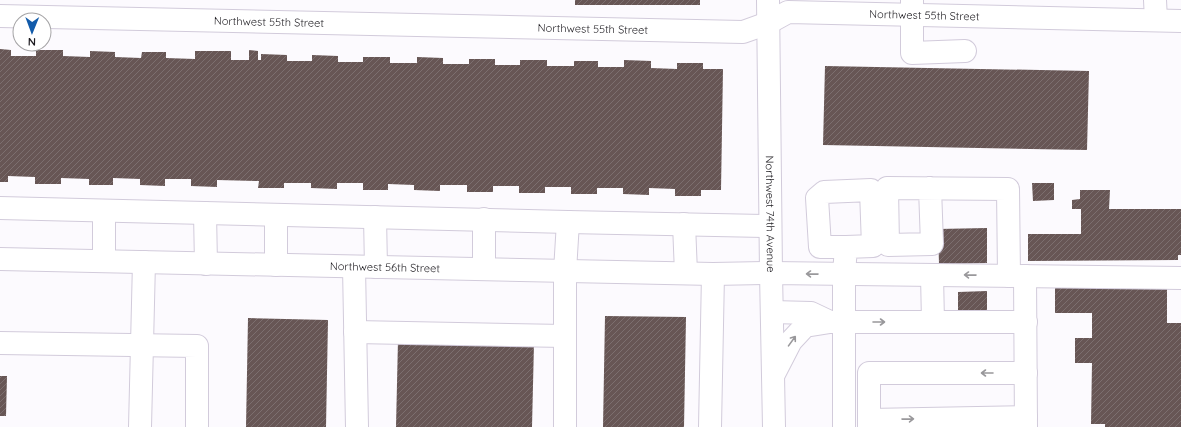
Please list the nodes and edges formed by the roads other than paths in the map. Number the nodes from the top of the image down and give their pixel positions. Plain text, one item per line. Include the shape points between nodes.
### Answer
1 (768, 0) edge
2 (856, 7) edge
3 (912, 8) edge
4 (972, 8) edge
5 (1038, 9) edge
6 (1095, 10) edge
7 (1155, 10) edge
8 (0, 16) edge
9 (1181, 21) edge
10 (768, 23) junction
11 (965, 51) dead end
12 (930, 188) dead end
13 (0, 208) edge
14 (104, 211) junction
15 (205, 213) junction
16 (276, 215) junction
17 (375, 217) junction
18 (484, 219) junction
19 (568, 222) junction
20 (684, 224) junction
21 (770, 226) junction
22 (846, 247) dead end
23 (0, 259) edge
24 (104, 261) junction
25 (144, 262) junction
26 (206, 264) junction
27 (276, 265) junction
28 (354, 266) junction
29 (376, 267) junction
30 (484, 269) junction
31 (565, 271) junction
32 (686, 273) junction
33 (771, 273) junction
34 (713, 274) junction
35 (844, 274) junction
36 (932, 275) junction
37 (1017, 276) junction
38 (1181, 278) edge
39 (772, 312) junction
40 (837, 322) junction
41 (933, 322) junction
42 (1026, 322) junction
43 (356, 332) junction
44 (565, 336) junction
45 (0, 343) edge
46 (142, 346) junction
47 (1026, 373) junction
48 (773, 375) junction
49 (1026, 422) edge
50 (869, 423) edge
51 (140, 427) edge
52 (197, 427) edge
53 (357, 427) edge
54 (565, 427) edge
55 (710, 427) edge
56 (774, 427) edge
57 (844, 427) edge

1 - 10 street, Northwest 74th Avenue
2 - 3 street, Northwest 55th Street
2 - 10 street, Northwest 55th Street via 788,12
3 - 4 street, Northwest 55th Street
3 - 11 street via 912,53
4 - 5 street, Northwest 55th Street
5 - 6 street, Northwest 55th Street
6 - 7 street, Northwest 55th Street
7 - 9 street, Northwest 55th Street
8 - 10 street, Northwest 55th Street via 743,32
10 - 21 street, Northwest 74th Avenue
12 - 37 street via 1008,189
13 - 14 street
14 - 15 street
14 - 24 street
15 - 16 street
15 - 26 street
16 - 17 street
16 - 27 street
17 - 18 street
17 - 29 street
18 - 19 street
18 - 30 street
19 - 20 street
19 - 31 street
20 - 21 street
20 - 32 street
21 - 33 street, Northwest 74th Avenue
22 - 35 street
23 - 24 street, Northwest 56th Street
24 - 25 street, Northwest 56th Street
25 - 26 street, Northwest 56th Street
25 - 46 street
26 - 27 street, Northwest 56th Street
27 - 28 street, Northwest 56th Street
28 - 29 street, Northwest 56th Street
28 - 43 street
29 - 30 street, Northwest 56th Street
30 - 31 street, Northwest 56th Street
31 - 32 street, Northwest 56th Street
31 - 44 street
32 - 34 street, Northwest 56th Street
33 - 34 street, Northwest 56th Street
35 -> 33 street, Northwest 56th Street
33 - 39 street, Northwest 74th Avenue
34 - 55 street
35 - 36 street, Northwest 56th Street
35 - 40 street
37 -> 36 street, Northwest 56th Street
36 - 41 street
37 - 38 street, Northwest 56th Street
37 - 42 street
39 - 40 street via 811,313
39 - 48 street, Northwest 74th Avenue
40 -> 41 street
48 -> 40 street via 791,341 805,326
40 - 57 street
41 - 42 street
42 - 47 street
43 - 44 street
43 - 53 street
44 - 54 street
45 - 46 street
46 - 51 street
46 - 52 street via 197,346
47 - 49 street
47 -> 50 street via 869,373
48 - 56 street, Northwest 74th Avenue
50 -> 49 street

